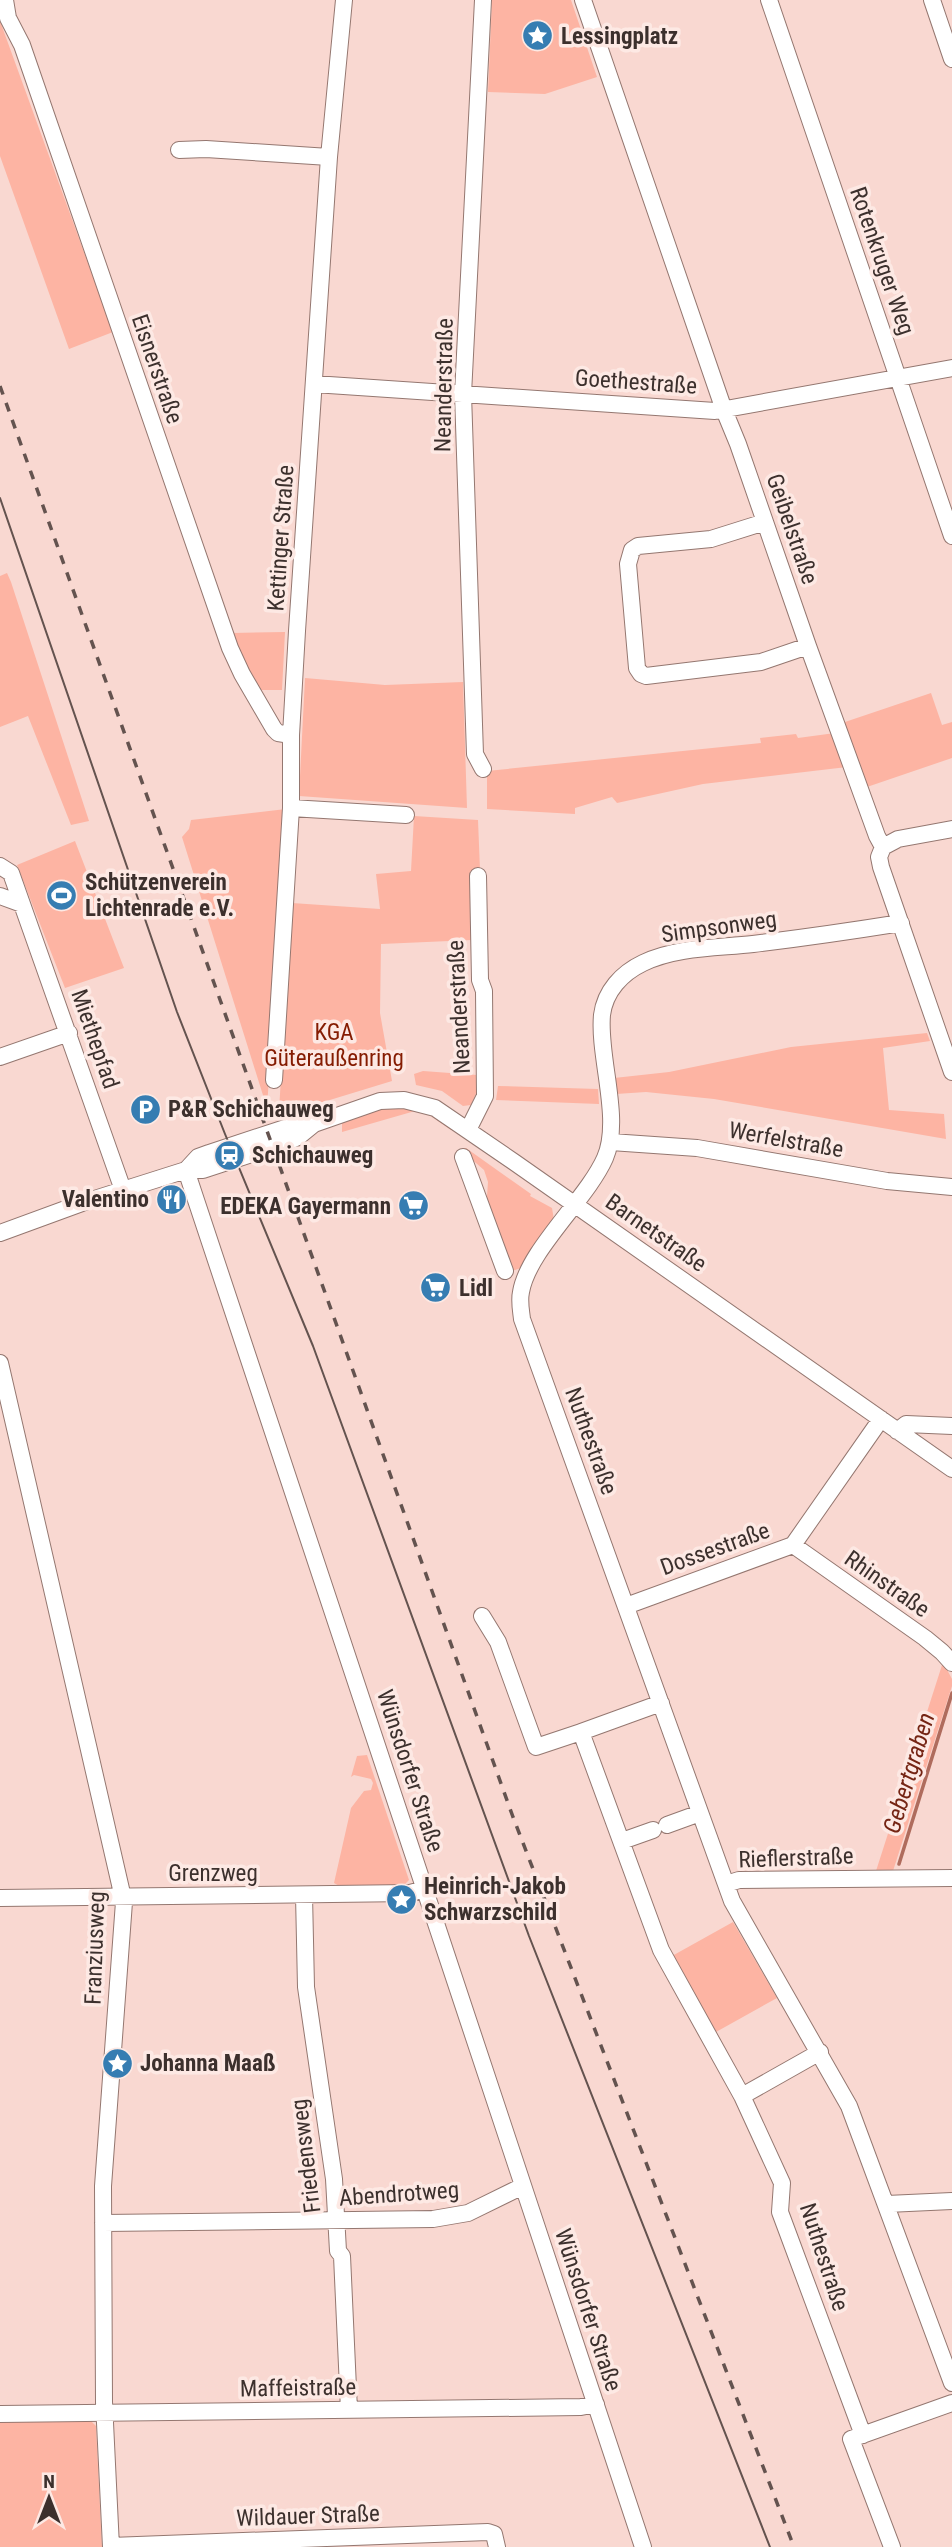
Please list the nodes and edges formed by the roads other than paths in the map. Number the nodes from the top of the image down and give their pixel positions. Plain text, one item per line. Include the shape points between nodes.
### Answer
1 (5, 0) edge
2 (344, 0) edge
3 (483, 0) edge
4 (583, 0) edge
5 (769, 0) edge
6 (932, 0) edge
7 (952, 60) edge
8 (179, 150) dead end
9 (329, 158) junction
10 (952, 368) edge
11 (898, 378) junction
12 (314, 384) junction
13 (463, 394) junction
14 (724, 410) junction
15 (765, 522) junction
16 (952, 536) edge
17 (808, 646) junction
18 (291, 735) junction
19 (482, 769) dead end
20 (291, 808) junction
21 (406, 815) dead end
22 (952, 829) edge
23 (883, 846) junction
24 (0, 866) edge
25 (478, 876) dead end
26 (0, 896) edge
27 (22, 904) junction
28 (901, 923) junction
29 (69, 1033) junction
30 (0, 1057) edge
31 (952, 1072) edge
32 (274, 1080) dead end
33 (468, 1130) junction
34 (611, 1142) junction
35 (463, 1157) dead end
36 (186, 1170) junction
37 (952, 1187) edge
38 (123, 1190) junction
39 (575, 1204) junction
40 (0, 1233) edge
41 (505, 1271) dead end
42 (0, 1363) edge
43 (881, 1419) junction
44 (952, 1426) edge
45 (897, 1430) junction
46 (952, 1469) edge
47 (793, 1545) junction
48 (626, 1606) junction
49 (482, 1616) dead end
50 (952, 1663) edge
51 (661, 1703) junction
52 (581, 1732) junction
53 (700, 1813) junction
54 (622, 1841) junction
55 (952, 1878) edge
56 (726, 1884) junction
57 (425, 1889) junction
58 (304, 1895) junction
59 (123, 1896) junction
60 (0, 1898) edge
61 (820, 2052) junction
62 (741, 2096) junction
63 (523, 2186) junction
64 (952, 2201) edge
65 (887, 2204) junction
66 (337, 2221) junction
67 (103, 2223) junction
68 (952, 2383) edge
69 (952, 2403) edge
70 (596, 2404) junction
71 (349, 2410) junction
72 (105, 2413) junction
73 (0, 2414) edge
74 (863, 2435) junction
75 (111, 2546) edge
76 (497, 2547) edge
77 (643, 2547) edge
78 (892, 2547) edge

1 - 18 street, Eisnerstraße via 230,648 274,729
2 - 9 street, Kettinger Straße
3 - 13 street, Neanderstraße
4 - 14 street, Geibelstraße
5 - 11 street, Rotenkruger Weg
6 - 7 street
8 - 9 street
9 - 12 street, Kettinger Straße
10 - 11 street, Goethestraße
11 - 14 street, Goethestraße
11 - 16 street, Rotenkruger Weg
12 - 13 street, Goethestraße
12 - 18 street, Kettinger Straße
13 - 14 street, Goethestraße
13 - 19 street, Neanderstraße via 475,754
14 - 15 street, Geibelstraße
15 - 17 street, Geibelstraße
15 - 17 street via 711,539 632,550 628,564 637,667 641,674 653,676 714,669 768,660
17 - 23 street, Geibelstraße
18 - 20 street, Kettinger Straße
20 - 21 street
20 - 32 street, Kettinger Straße
22 - 23 street
23 - 28 street, Geibelstraße via 881,867
24 - 27 street, Miethepfad via 11,873
25 - 33 street, Neanderstraße via 487,1080 483,1104
26 - 27 street
27 - 29 street, Miethepfad
28 - 31 street, Geibelstraße
28 - 34 street, Simpsonweg via 671,954 629,970 612,988 602,1016
29 - 30 street
29 - 38 street, Miethepfad
33 - 36 street, Barnetstraße via 435,1108 404,1100 380,1101 314,1124 285,1143 203,1170
33 - 39 street, Barnetstraße
34 - 37 street, Werfelstraße via 708,1149 887,1181
34 - 39 street, Simpsonweg
35 - 41 street
36 - 38 street
36 - 57 street, Wünsdorfer Straße
38 - 40 street
39 - 43 street, Barnetstraße
39 - 48 street, Nuthestraße via 536,1258 524,1282 521,1311
42 - 59 street, Franziusweg
43 - 45 street, Barnetstraße
43 - 47 street, Dossestraße
44 - 45 street via 906,1423
45 - 46 street, Barnetstraße
47 - 48 street, Dossestraße
47 - 50 street, Rhinstraße via 925,1638
48 - 51 street, Nuthestraße
49 - 52 street via 498,1642 536,1747
51 - 52 street
51 - 53 street, Nuthestraße
52 - 54 street, Nuthestraße
53 - 54 street
53 - 56 street, Nuthestraße
54 - 62 street, Nuthestraße via 661,1950
55 - 56 street, Rieflerstraße via 739,1880
56 - 61 street, Nuthestraße
57 - 58 street, Grenzweg
57 - 63 street, Wünsdorfer Straße
58 - 59 street, Grenzweg
58 - 66 street, Friedensweg via 306,1987
59 - 60 street, Grenzweg
59 - 67 street, Franziusweg
61 - 62 street
61 - 65 street, Nuthestraße via 849,2106
62 - 74 street, Nuthestraße via 782,2183 780,2212
63 - 66 street, Abendrotweg via 460,2215
63 - 70 street, Wünsdorfer Straße
64 - 65 street
65 - 68 street, Nuthestraße
66 - 67 street, Abendrotweg
66 - 71 street, Friedensweg
67 - 72 street, Franziusweg
69 - 74 street
70 - 71 street, Maffeistraße
70 - 77 street, Wünsdorfer Straße
71 - 72 street, Maffeistraße
72 - 73 street, Maffeistraße
72 - 75 street, Franziusweg
74 - 78 street, Nuthestraße via 851,2439
75 - 76 street, Wildauer Straße via 488,2532 494,2534

